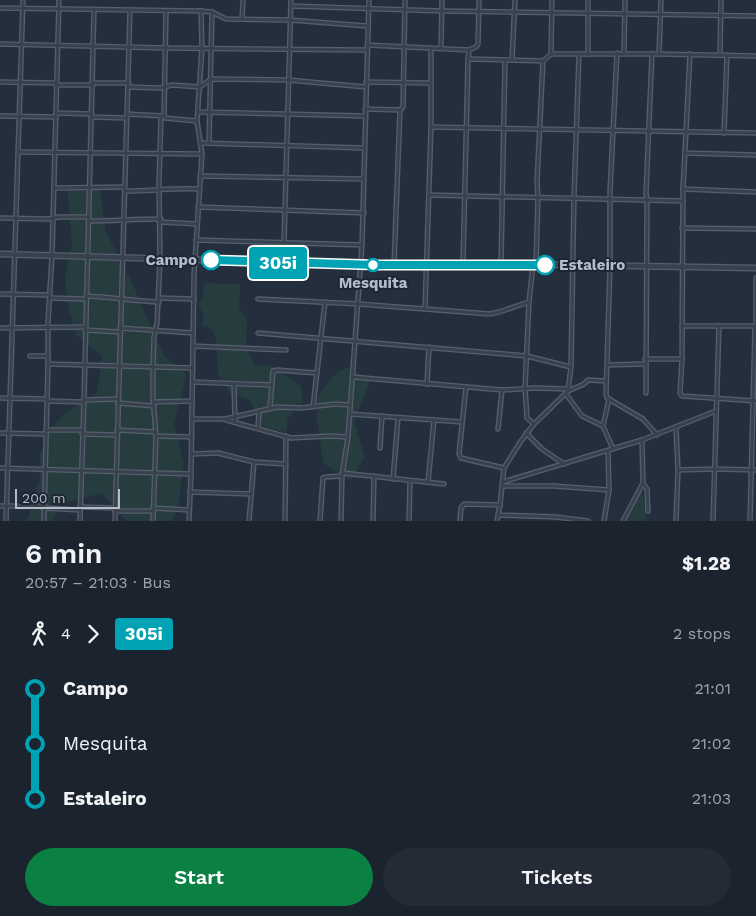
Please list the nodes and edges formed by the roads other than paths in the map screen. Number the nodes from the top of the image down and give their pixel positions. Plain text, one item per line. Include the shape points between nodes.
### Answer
1 (23, 0) edge
2 (59, 0) edge
3 (243, 0) edge
4 (291, 0) edge
5 (330, 0) edge
6 (369, 0) edge
7 (405, 0) edge
8 (442, 0) edge
9 (479, 0) edge
10 (515, 0) edge
11 (552, 0) edge
12 (588, 0) edge
13 (625, 0) edge
14 (661, 0) edge
15 (721, 0) edge
16 (291, 6) junction
17 (330, 7) junction
18 (0, 8) edge
19 (23, 8) junction
20 (368, 8) junction
21 (59, 9) junction
22 (94, 9) junction
23 (130, 10) junction
24 (405, 10) junction
25 (166, 11) junction
26 (202, 11) junction
27 (442, 11) junction
28 (212, 12) junction
29 (478, 12) junction
30 (515, 12) junction
31 (552, 13) junction
32 (588, 14) junction
33 (624, 14) junction
34 (661, 14) junction
35 (721, 16) junction
36 (756, 16) edge
37 (242, 19) junction
38 (290, 20) junction
39 (368, 26) junction
40 (0, 44) edge
41 (22, 45) junction
42 (367, 45) junction
43 (58, 46) junction
44 (93, 46) junction
45 (404, 46) junction
46 (129, 47) junction
47 (166, 48) junction
48 (202, 48) junction
49 (212, 48) junction
50 (431, 48) junction
51 (441, 48) junction
52 (289, 50) junction
53 (367, 50) junction
54 (469, 50) junction
55 (617, 53) junction
56 (624, 53) junction
57 (551, 54) junction
58 (579, 54) junction
59 (588, 54) junction
60 (652, 54) junction
61 (659, 54) junction
62 (690, 54) junction
63 (720, 55) junction
64 (727, 55) junction
65 (756, 56) edge
66 (468, 59) junction
67 (505, 60) junction
68 (512, 60) junction
69 (543, 60) junction
70 (211, 79) junction
71 (288, 80) junction
72 (0, 82) edge
73 (21, 82) junction
74 (366, 82) junction
75 (403, 82) junction
76 (431, 83) junction
77 (56, 84) junction
78 (93, 84) junction
79 (128, 85) junction
80 (165, 86) junction
81 (200, 86) junction
82 (366, 87) junction
83 (365, 109) junction
84 (400, 110) junction
85 (199, 112) junction
86 (209, 112) junction
87 (288, 113) junction
88 (56, 115) junction
89 (0, 116) edge
90 (92, 116) junction
91 (127, 116) junction
92 (162, 116) junction
93 (365, 116) junction
94 (20, 117) junction
95 (197, 121) junction
96 (431, 127) junction
97 (466, 128) junction
98 (503, 128) junction
99 (540, 129) junction
100 (576, 129) junction
101 (614, 130) junction
102 (650, 131) junction
103 (687, 132) junction
104 (724, 133) junction
105 (756, 133) edge
106 (202, 143) junction
107 (209, 143) junction
108 (287, 146) junction
109 (364, 148) junction
110 (19, 152) junction
111 (55, 152) junction
112 (91, 152) junction
113 (125, 153) junction
114 (159, 153) junction
115 (685, 153) junction
116 (202, 154) junction
117 (756, 155) edge
118 (200, 176) junction
119 (286, 178) junction
120 (364, 179) junction
121 (54, 188) junction
122 (89, 188) junction
123 (124, 189) junction
124 (199, 189) junction
125 (683, 189) junction
126 (159, 190) junction
127 (756, 192) edge
128 (429, 195) junction
129 (465, 196) junction
130 (502, 196) junction
131 (538, 197) junction
132 (574, 197) junction
133 (610, 199) junction
134 (647, 200) junction
135 (683, 201) junction
136 (198, 207) junction
137 (285, 211) junction
138 (364, 213) junction
139 (0, 218) edge
140 (16, 218) junction
141 (53, 218) junction
142 (89, 219) junction
143 (124, 221) junction
144 (161, 221) junction
145 (197, 224) junction
146 (682, 228) junction
147 (756, 229) edge
148 (196, 240) junction
149 (284, 243) junction
150 (362, 245) junction
151 (0, 254) edge
152 (16, 255) junction
153 (52, 256) junction
154 (88, 257) junction
155 (124, 258) junction
156 (160, 259) junction
157 (195, 260) junction
158 (428, 264) junction
159 (463, 264) junction
160 (501, 264) junction
161 (361, 265) junction
162 (394, 265) junction
163 (535, 265) junction
164 (573, 265) junction
165 (647, 266) junction
166 (682, 266) junction
167 (610, 267) junction
168 (756, 268) edge
169 (756, 278) edge
170 (0, 294) edge
171 (14, 294) junction
172 (50, 296) junction
173 (86, 297) junction
174 (122, 299) junction
175 (194, 299) junction
176 (258, 299) dead end
177 (159, 300) junction
178 (326, 302) junction
179 (529, 302) junction
180 (358, 304) junction
181 (425, 309) junction
182 (682, 326) junction
183 (719, 326) junction
184 (756, 326) edge
185 (0, 328) edge
186 (14, 328) junction
187 (48, 328) junction
188 (85, 329) junction
189 (120, 330) junction
190 (155, 331) junction
191 (193, 333) junction
192 (258, 333) dead end
193 (320, 338) junction
194 (355, 341) junction
195 (193, 346) junction
196 (430, 347) junction
197 (286, 350) dead end
198 (30, 356) dead end
199 (48, 356) junction
200 (528, 356) junction
201 (645, 359) junction
202 (682, 360) junction
203 (48, 364) junction
204 (645, 364) junction
205 (85, 365) junction
206 (607, 365) junction
207 (119, 366) junction
208 (153, 367) junction
209 (571, 367) junction
210 (193, 368) junction
211 (316, 373) junction
212 (353, 377) junction
213 (606, 381) junction
214 (193, 382) junction
215 (234, 384) junction
216 (427, 384) junction
217 (271, 385) junction
218 (466, 386) junction
219 (525, 388) junction
220 (502, 390) junction
221 (567, 391) junction
222 (646, 393) dead end
223 (0, 398) edge
224 (11, 398) junction
225 (609, 398) junction
226 (716, 399) junction
227 (47, 400) junction
228 (84, 401) junction
229 (118, 401) junction
230 (192, 401) junction
231 (755, 401) edge
232 (154, 404) junction
233 (350, 405) junction
234 (313, 406) junction
235 (270, 408) junction
236 (259, 411) junction
237 (716, 411) junction
238 (350, 414) junction
239 (234, 416) junction
240 (382, 416) junction
241 (398, 418) junction
242 (192, 419) junction
243 (225, 419) junction
244 (434, 420) junction
245 (235, 422) junction
246 (462, 422) junction
247 (534, 424) junction
248 (602, 426) junction
249 (258, 428) junction
250 (498, 428) dead end
251 (676, 428) junction
252 (117, 430) junction
253 (46, 432) junction
254 (82, 432) junction
255 (0, 433) edge
256 (10, 433) junction
257 (526, 433) junction
258 (155, 434) junction
259 (657, 434) junction
260 (117, 435) junction
261 (286, 436) junction
262 (192, 437) junction
263 (348, 437) junction
264 (642, 440) junction
265 (380, 448) dead end
266 (614, 449) junction
267 (608, 451) junction
268 (192, 454) junction
269 (254, 462) junction
270 (286, 464) junction
271 (564, 464) junction
272 (0, 468) edge
273 (504, 468) junction
274 (9, 469) junction
275 (44, 469) junction
276 (714, 469) junction
277 (81, 470) junction
278 (678, 470) junction
279 (751, 470) junction
280 (756, 470) edge
281 (116, 472) junction
282 (155, 472) junction
283 (191, 474) junction
284 (343, 475) junction
285 (374, 476) junction
286 (393, 479) junction
287 (410, 481) junction
288 (428, 482) junction
289 (643, 482) junction
290 (444, 484) dead end
291 (503, 484) junction
292 (608, 490) junction
293 (190, 492) junction
294 (250, 494) junction
295 (500, 505) junction
296 (0, 506) edge
297 (6, 506) junction
298 (43, 507) junction
299 (80, 509) junction
300 (115, 510) junction
301 (153, 510) junction
302 (189, 510) junction
303 (648, 511) dead end
304 (498, 515) junction
305 (532, 516) junction
306 (6, 521) edge
307 (44, 521) edge
308 (80, 521) edge
309 (115, 521) edge
310 (153, 521) edge
311 (189, 521) edge
312 (249, 521) edge
313 (285, 521) edge
314 (320, 521) edge
315 (341, 521) edge
316 (373, 521) edge
317 (410, 521) edge
318 (460, 521) edge
319 (497, 521) edge
320 (532, 521) edge
321 (588, 521) edge
322 (604, 521) edge
323 (623, 521) edge
324 (676, 521) edge
325 (713, 521) edge
326 (750, 521) edge

1 - 19 street
2 - 21 street
3 - 37 street
4 - 16 street
5 - 17 street
6 - 20 street
7 - 24 street
8 - 27 street
9 - 29 street
10 - 30 street
11 - 31 street
12 - 32 street
13 - 33 street
14 - 34 street
15 - 35 street
16 - 17 street
16 - 38 street
17 - 20 street
18 - 19 street
19 - 21 street
19 - 41 street
20 - 24 street
20 - 39 street
21 - 22 street
21 - 43 street
22 - 23 street
22 - 44 street
23 - 25 street
23 - 46 street
24 - 27 street
24 - 45 street
25 - 26 street
25 - 47 street
26 - 28 street
26 - 48 street
27 - 29 street
27 - 51 street
28 - 37 street via 226,18
28 - 49 street
29 - 30 street
29 - 54 street via 478,44
30 - 31 street
30 - 68 street
31 - 32 street
31 - 57 street
32 - 33 street
32 - 59 street
33 - 34 street
33 - 56 street
34 - 35 street
34 - 61 street
35 - 36 street
35 - 63 street
37 - 38 street
38 - 39 street
38 - 52 street
39 - 42 street
40 - 41 street
41 - 43 street
41 - 73 street
42 - 45 street
42 - 53 street
43 - 44 street
43 - 77 street
44 - 46 street
44 - 78 street
45 - 50 street
45 - 75 street
46 - 47 street
46 - 79 street
47 - 48 street
47 - 80 street
48 - 49 street
48 - 81 street
49 - 52 street
49 - 70 street
50 - 51 street
50 - 76 street
51 - 54 street
52 - 53 street
52 - 71 street
53 - 74 street
54 - 66 street
55 - 56 street
55 - 59 street
55 - 101 street
56 - 60 street
57 - 58 street
57 - 69 street
58 - 59 street
58 - 100 street
60 - 61 street
60 - 102 street
61 - 62 street
62 - 63 street
62 - 103 street
63 - 64 street
64 - 65 street
64 - 104 street
66 - 67 street
66 - 97 street
67 - 68 street
67 - 98 street
68 - 69 street
69 - 99 street
70 - 71 street
70 - 81 street
70 - 86 street
71 - 82 street
71 - 87 street
72 - 73 street
73 - 77 street
73 - 94 street
74 - 75 street
74 - 82 street
75 - 76 street
75 - 84 street via 403,106
76 - 96 street
77 - 78 street
77 - 88 street
78 - 79 street
78 - 90 street
79 - 80 street
79 - 91 street
80 - 81 street
80 - 92 street
81 - 85 street
82 - 83 street
83 - 84 street
83 - 93 street
84 - 162 street
85 - 86 street
85 - 95 street
86 - 87 street
86 - 107 street
87 - 93 street
87 - 108 street
88 - 90 street
88 - 94 street
88 - 111 street
89 - 94 street
90 - 91 street
90 - 112 street
91 - 92 street
91 - 113 street
92 - 95 street
92 - 114 street
93 - 109 street
94 - 110 street
95 - 106 street
96 - 97 street
96 - 128 street
97 - 98 street
97 - 129 street
98 - 99 street
98 - 130 street
99 - 100 street
99 - 131 street
100 - 101 street
100 - 132 street
101 - 102 street
101 - 133 street
102 - 103 street
102 - 134 street
103 - 104 street
103 - 115 street
104 - 105 street
106 - 107 street
106 - 116 street
107 - 108 street
108 - 109 street
108 - 119 street
109 - 120 street
110 - 111 street
110 - 140 street
111 - 112 street
111 - 121 street
112 - 113 street
112 - 122 street
113 - 114 street
113 - 123 street
114 - 116 street
114 - 126 street
115 - 117 street
115 - 125 street
116 - 118 street
118 - 119 street
118 - 124 street
119 - 120 street
119 - 137 street
120 - 138 street
121 - 122 street
121 - 141 street
122 - 123 street
122 - 142 street
123 - 126 street
123 - 143 street
124 - 126 street
124 - 136 street
125 - 127 street
125 - 135 street
126 - 144 street
128 - 129 street
128 - 158 street
129 - 130 street
129 - 159 street
130 - 131 street
130 - 160 street
131 - 132 street
131 - 163 street
132 - 133 street
132 - 164 street
133 - 134 street
133 - 167 street
134 - 135 street
134 - 165 street
135 - 146 street
136 - 137 street
136 - 145 street
137 - 138 street
137 - 149 street
138 - 150 street
139 - 140 street
140 - 141 street
140 - 152 street
141 - 142 street
141 - 153 street
142 - 143 street
142 - 154 street
143 - 144 street
143 - 155 street
144 - 145 street
144 - 156 street
145 - 148 street
146 - 147 street
146 - 166 street
148 - 149 street
148 - 157 street
149 - 150 street
150 - 161 street
151 - 152 street
152 - 153 street
152 - 171 street
153 - 154 street
153 - 172 street
154 - 155 street
154 - 173 street
155 - 156 street
155 - 174 street
156 - 157 street
156 - 177 street
157 - 161 street
157 - 175 street
158 - 159 street
158 - 162 street
158 - 181 street
159 - 160 street
160 - 163 street
161 - 162 street
161 - 180 street
163 - 164 street
163 - 179 street
164 - 167 street
164 - 209 street
165 - 166 street
165 - 167 street
165 - 201 street
166 - 168 street
166 - 182 street
167 - 206 street
169 - 184 street
170 - 171 street
171 - 172 street
171 - 186 street
172 - 173 street
172 - 187 street
173 - 174 street
173 - 188 street
174 - 177 street
174 - 189 street
175 - 177 street
175 - 191 street
176 - 178 street
177 - 190 street
178 - 180 street
178 - 193 street
179 - 181 street via 490,314
179 - 200 street
180 - 181 street
180 - 194 street
182 - 183 street
182 - 202 street
183 - 184 street
183 - 226 street
184 - 231 street
185 - 186 street
186 - 187 street
186 - 224 street
187 - 188 street
187 - 199 street
188 - 189 street
188 - 205 street
189 - 190 street
189 - 207 street
190 - 191 street
190 - 208 street
191 - 195 street
192 - 193 street
193 - 194 street
193 - 211 street
194 - 196 street
194 - 212 street
195 - 197 street
195 - 210 street
196 - 200 street
196 - 216 street
198 - 199 street
199 - 203 street
200 - 209 street
200 - 219 street
201 - 202 street
201 - 204 street
202 - 226 street via 680,395
203 - 205 street
203 - 227 street
204 - 206 street
204 - 222 street
205 - 207 street
205 - 228 street
206 - 213 street
207 - 208 street
207 - 229 street
208 - 210 street
208 - 232 street
209 - 221 street
210 - 214 street
211 - 217 street via 275,370
211 - 234 street
212 - 216 street
212 - 233 street
213 - 221 street via 588,380
213 - 225 street
214 - 215 street
214 - 230 street
215 - 217 street
215 - 239 street
216 - 218 street
217 - 235 street
218 - 220 street
218 - 246 street
219 - 220 street
219 - 221 street
219 - 247 street via 527,418
220 - 250 street
221 - 247 street
221 - 248 street via 582,416
223 - 224 street
224 - 227 street
224 - 256 street
225 - 248 street
225 - 259 street via 643,419
226 - 231 street
226 - 237 street
227 - 228 street
227 - 253 street
228 - 229 street
228 - 254 street
229 - 232 street
229 - 252 street
230 - 232 street
230 - 242 street
231 - 279 street
232 - 258 street
233 - 234 street
233 - 238 street
234 - 235 street
235 - 236 street
236 - 239 street
236 - 249 street
237 - 251 street
237 - 276 street
238 - 240 street
238 - 263 street
239 - 243 street
239 - 245 street
240 - 241 street
240 - 265 street
241 - 244 street
241 - 286 street
242 - 243 street
242 - 262 street
243 - 245 street
244 - 246 street
244 - 288 street
245 - 249 street
246 - 273 street via 461,458
247 - 257 street
248 - 266 street
249 - 261 street
251 - 259 street
251 - 278 street
252 - 258 street
252 - 260 street
253 - 254 street
253 - 256 street
253 - 275 street
254 - 260 street
254 - 277 street
255 - 256 street
256 - 274 street
257 - 271 street
257 - 273 street
258 - 262 street
258 - 282 street
259 - 264 street
260 - 281 street
261 - 263 street
261 - 270 street
262 - 268 street
263 - 284 street
264 - 266 street
264 - 289 street
266 - 267 street
267 - 271 street
267 - 292 street
268 - 269 street via 222,454
268 - 283 street
269 - 270 street
269 - 294 street
270 - 313 street
271 - 291 street
272 - 274 street
273 - 291 street
274 - 275 street
274 - 297 street
275 - 277 street
275 - 298 street
276 - 278 street
276 - 279 street
276 - 325 street
277 - 281 street
277 - 299 street
278 - 324 street
279 - 280 street
279 - 326 street
281 - 282 street
281 - 300 street
282 - 283 street
282 - 301 street
283 - 293 street
284 - 285 street
284 - 314 street via 323,478
284 - 315 street
285 - 286 street
285 - 316 street
286 - 287 street
287 - 288 street
287 - 317 street
288 - 290 street
289 - 303 street via 647,489
289 - 323 street
291 - 292 street
291 - 295 street
292 - 322 street
293 - 294 street
293 - 302 street
294 - 312 street
295 - 304 street
295 - 318 street via 464,504
296 - 297 street
297 - 298 street
297 - 306 street
298 - 299 street
298 - 307 street
299 - 300 street
299 - 308 street
300 - 301 street
300 - 309 street
301 - 302 street
301 - 310 street
302 - 311 street
304 - 305 street
304 - 319 street
305 - 320 street
305 - 321 street

